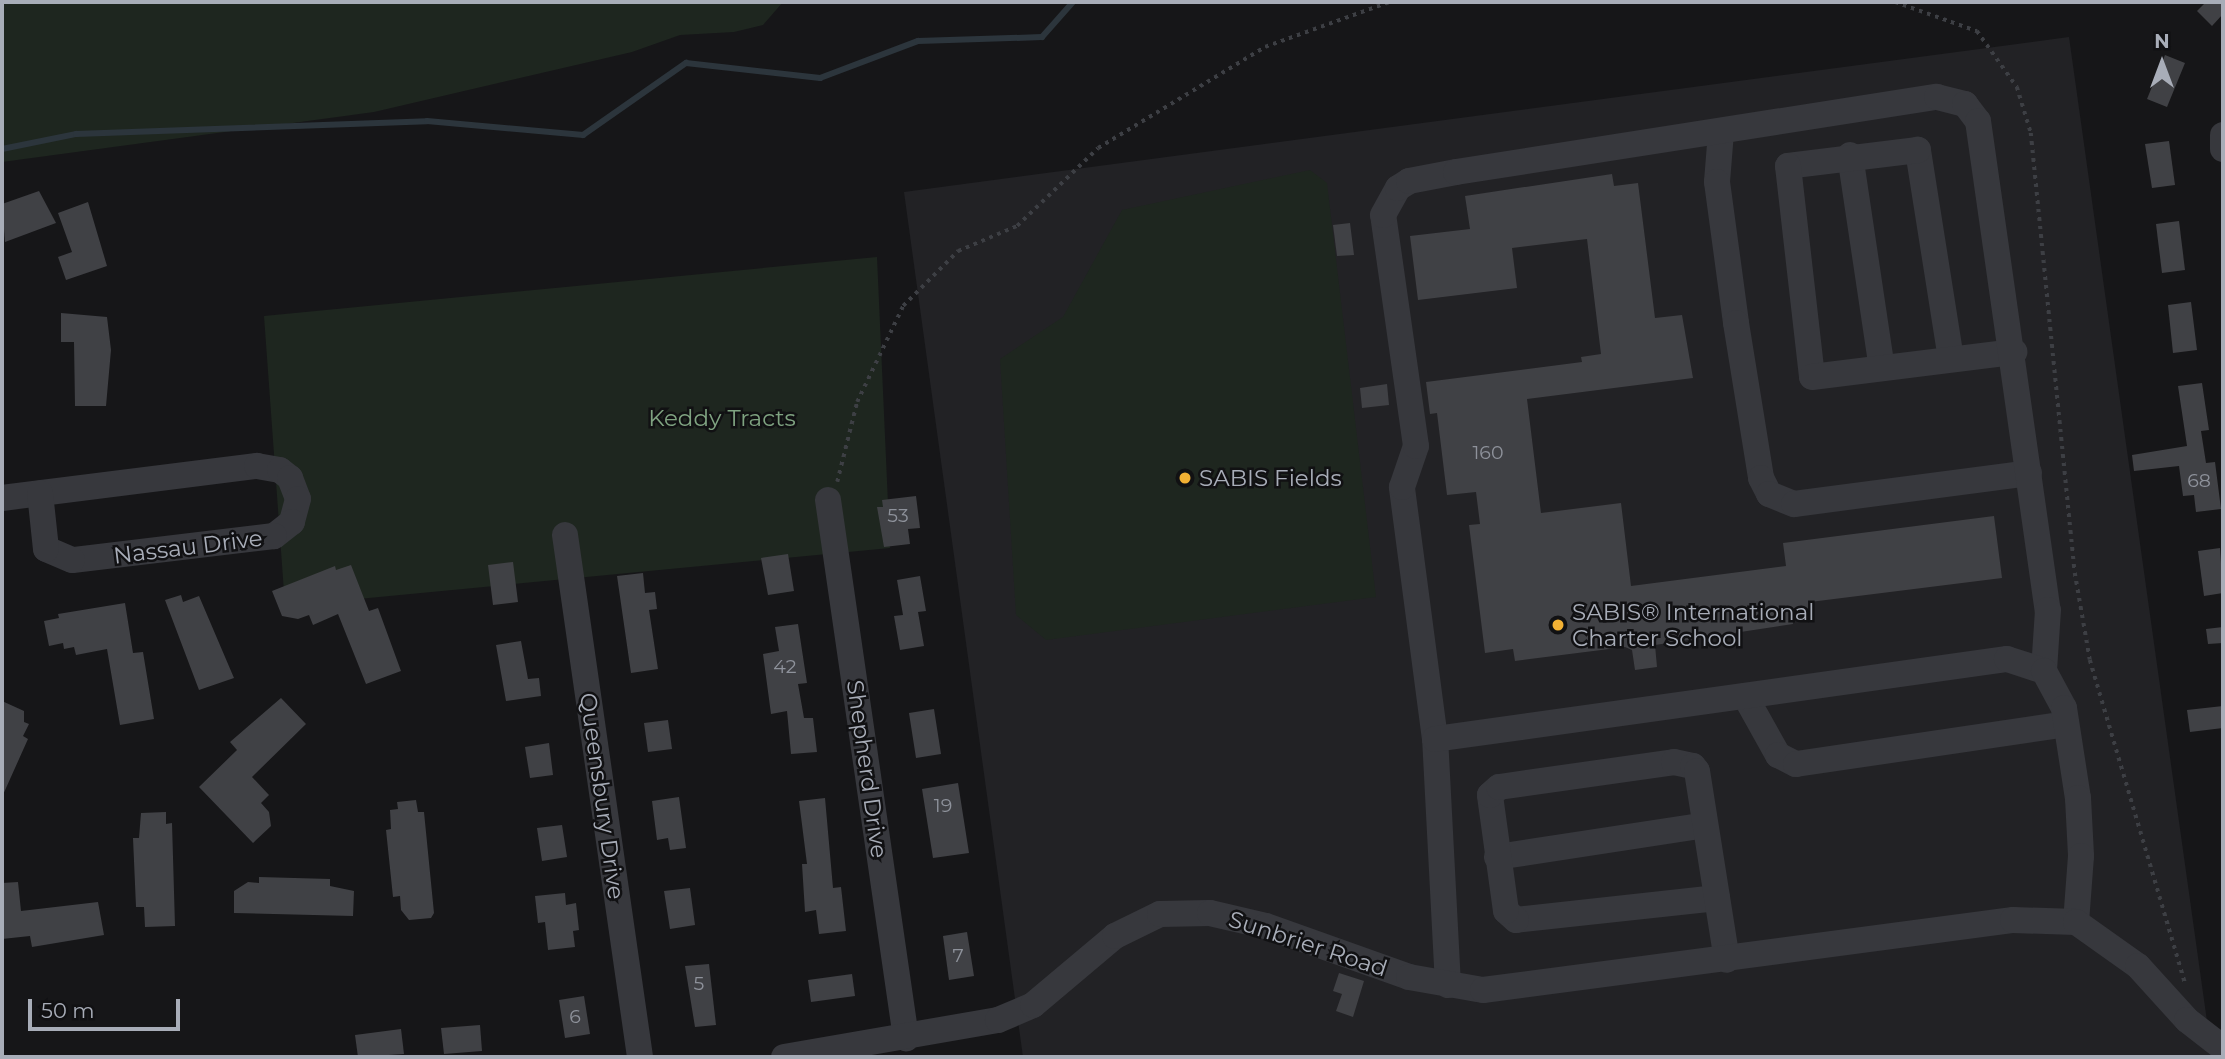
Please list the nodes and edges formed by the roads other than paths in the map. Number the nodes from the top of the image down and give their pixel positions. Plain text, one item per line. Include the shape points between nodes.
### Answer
1 (1721, 132) junction
2 (2223, 135) edge
3 (2223, 149) edge
4 (1850, 155) junction
5 (2014, 352) junction
6 (1951, 359) junction
7 (1882, 368) junction
8 (2029, 472) junction
9 (40, 494) junction
10 (2, 498) edge
11 (828, 500) road end
12 (565, 534) dead end
13 (2044, 671) junction
14 (1745, 696) junction
15 (2066, 724) junction
16 (1435, 739) junction
17 (1705, 825) junction
18 (1497, 857) junction
19 (1717, 898) junction
20 (2076, 922) junction
21 (1727, 960) junction
22 (1448, 985) junction
23 (906, 1038) junction
24 (2223, 1048) edge
25 (640, 1057) edge
26 (784, 1057) edge

1 - 5 street via 1937,97 1965,104 1978,121
1 - 8 street via 1717,182 1732,297 1761,478 1769,494 1794,503
1 - 16 street via 1409,181 1393,195 1383,215 1416,446 1402,487
2 - 3 street
4 - 6 street via 1918,150
4 - 7 street
4 - 7 street via 1788,166 1812,377
5 - 6 street
5 - 8 street
6 - 7 street
8 - 13 street via 2048,610
9 - 9 street, Nassau Drive via 257,466 290,478 298,499 292,522 274,536 72,560 46,549
9 - 10 street, Nassau Drive
11 - 23 street, Shepherd Drive
12 - 25 street, Queensbury Drive
13 - 14 street via 2007,659
13 - 15 street
14 - 15 street via 1778,755 1796,764
14 - 16 street
15 - 20 street via 2080,844
16 - 22 street
17 - 18 street
17 - 18 street via 1697,771 1685,762 1499,787 1488,802
17 - 19 street
18 - 19 street via 1506,911 1523,922
19 - 21 street
20 - 21 street, Sunbrier Road via 2013,920
20 - 24 street via 2175,993 2187,1020
21 - 22 street, Sunbrier Road via 1523,988
22 - 23 street, Sunbrier Road via 1409,977 1266,926 1210,913 1160,914 1115,936 1032,1005 998,1020
23 - 26 street, Sunbrier Road

